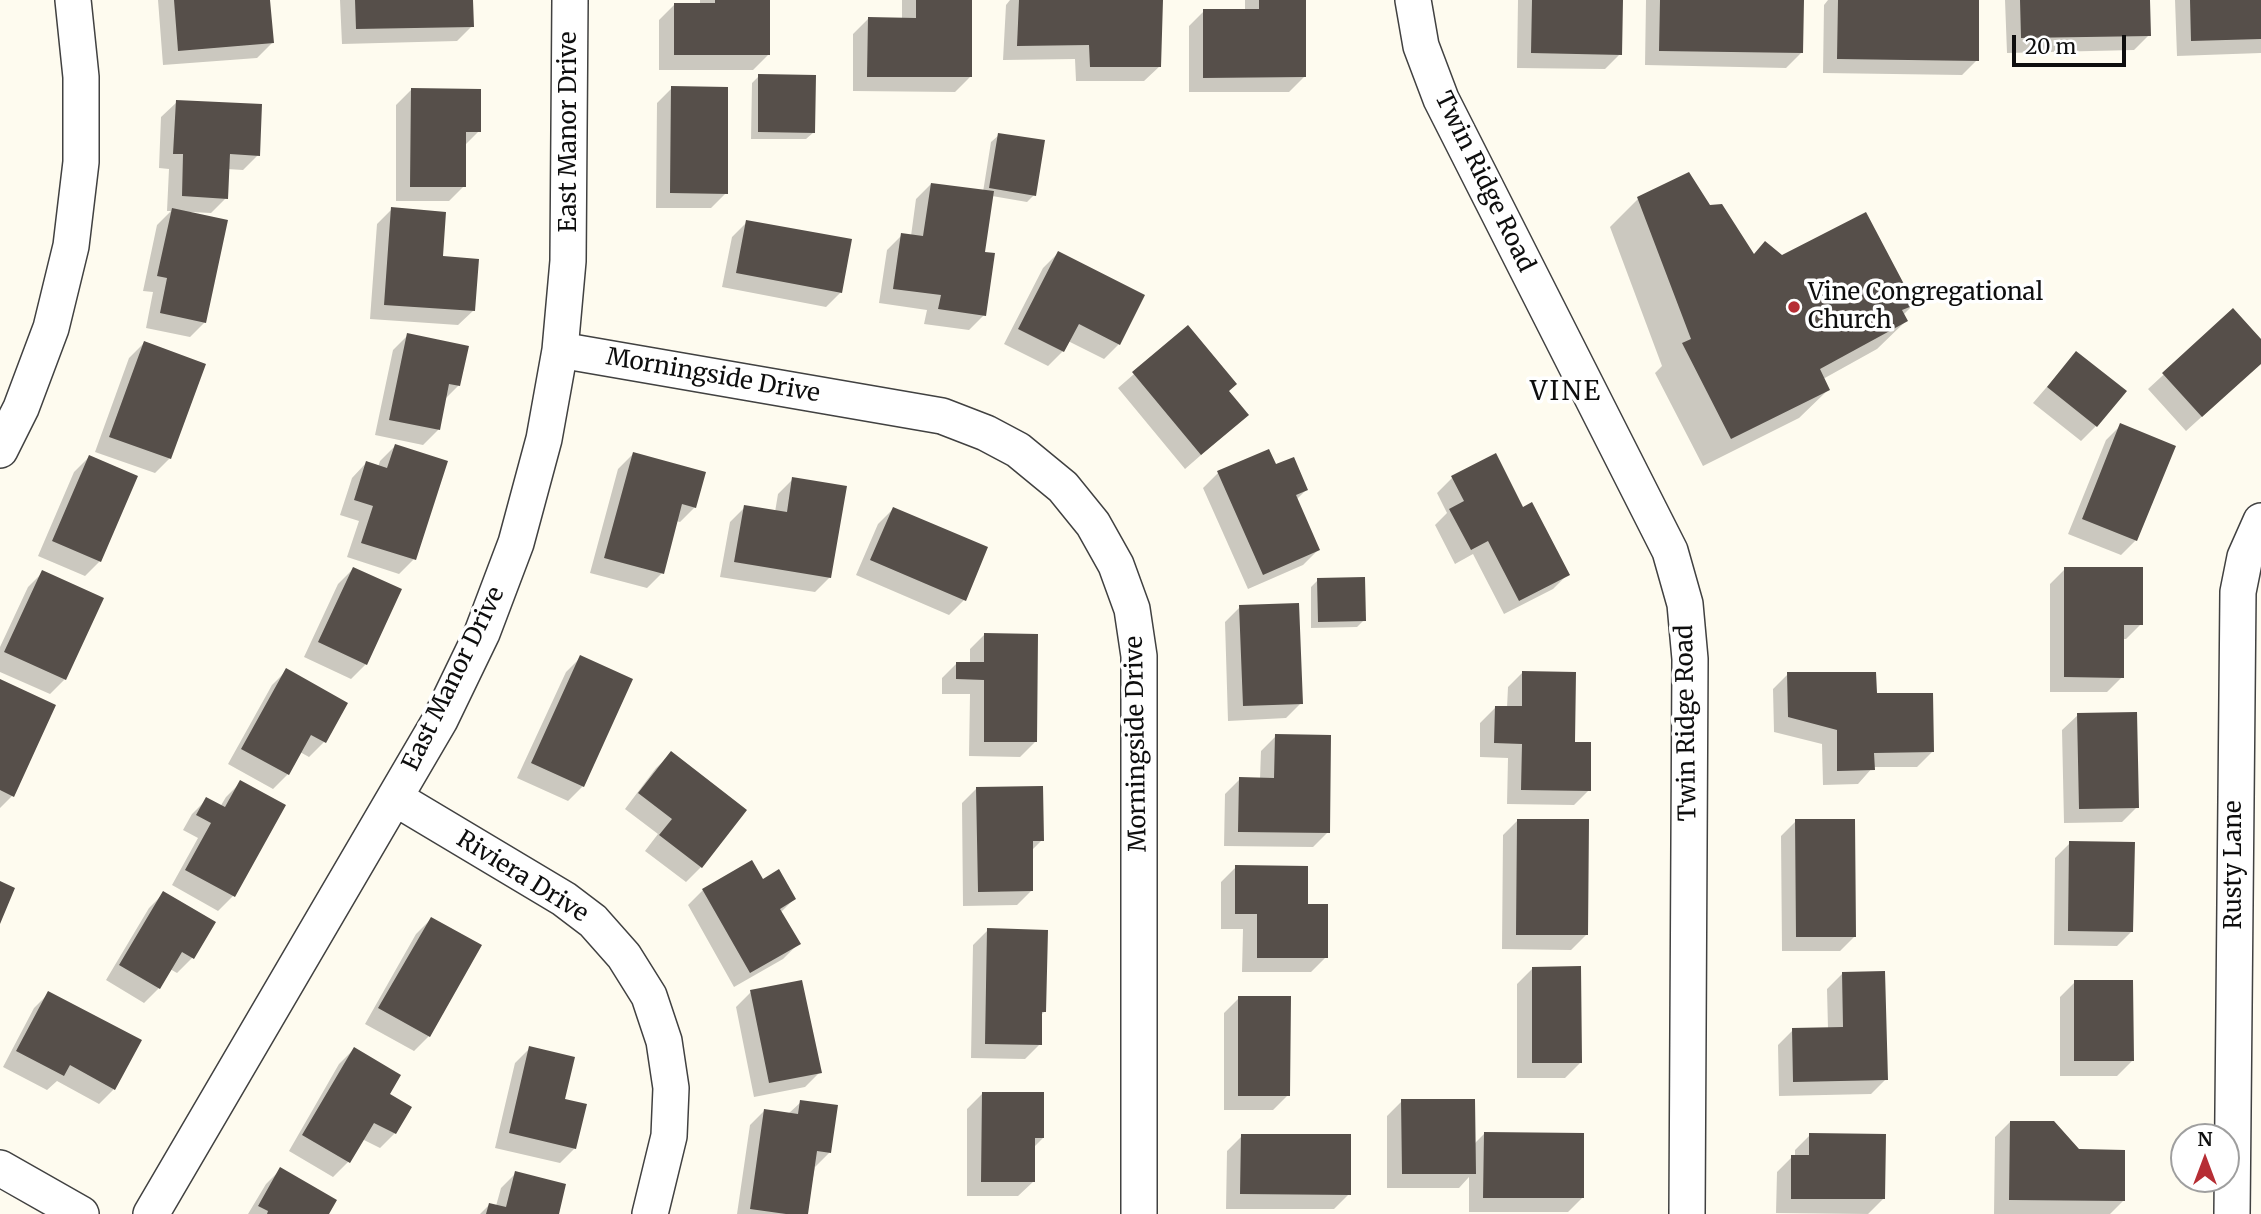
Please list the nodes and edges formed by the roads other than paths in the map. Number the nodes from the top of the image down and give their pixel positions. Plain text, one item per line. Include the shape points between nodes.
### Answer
1 (73, 0) edge
2 (570, 0) edge
3 (1413, 0) edge
4 (559, 350) junction
5 (0, 450) edge
6 (2261, 521) edge
7 (395, 799) junction
8 (0, 1168) edge
9 (81, 1214) edge
10 (151, 1214) edge
11 (650, 1214) edge
12 (1139, 1214) edge
13 (1687, 1214) edge
14 (2232, 1214) edge

1 - 5 street via 81,77 81,162 71,246 51,328
2 - 4 street, East Manor Drive via 568,261
3 - 13 street, Twin Ridge Road via 1421,46 1441,99 1670,551 1685,604 1690,659
4 - 7 street, East Manor Drive via 544,439 511,556 476,646
4 - 12 street, Morningside Drive via 942,416 1018,450 1063,487 1093,524 1116,565 1132,609 1139,656
6 - 14 street, Rusty Lane via 2245,557 2238,592
7 - 10 street, East Manor Drive
7 - 11 street, Riviera Drive via 564,899 593,921 624,956 649,996 664,1041 671,1088 669,1136
8 - 9 street

